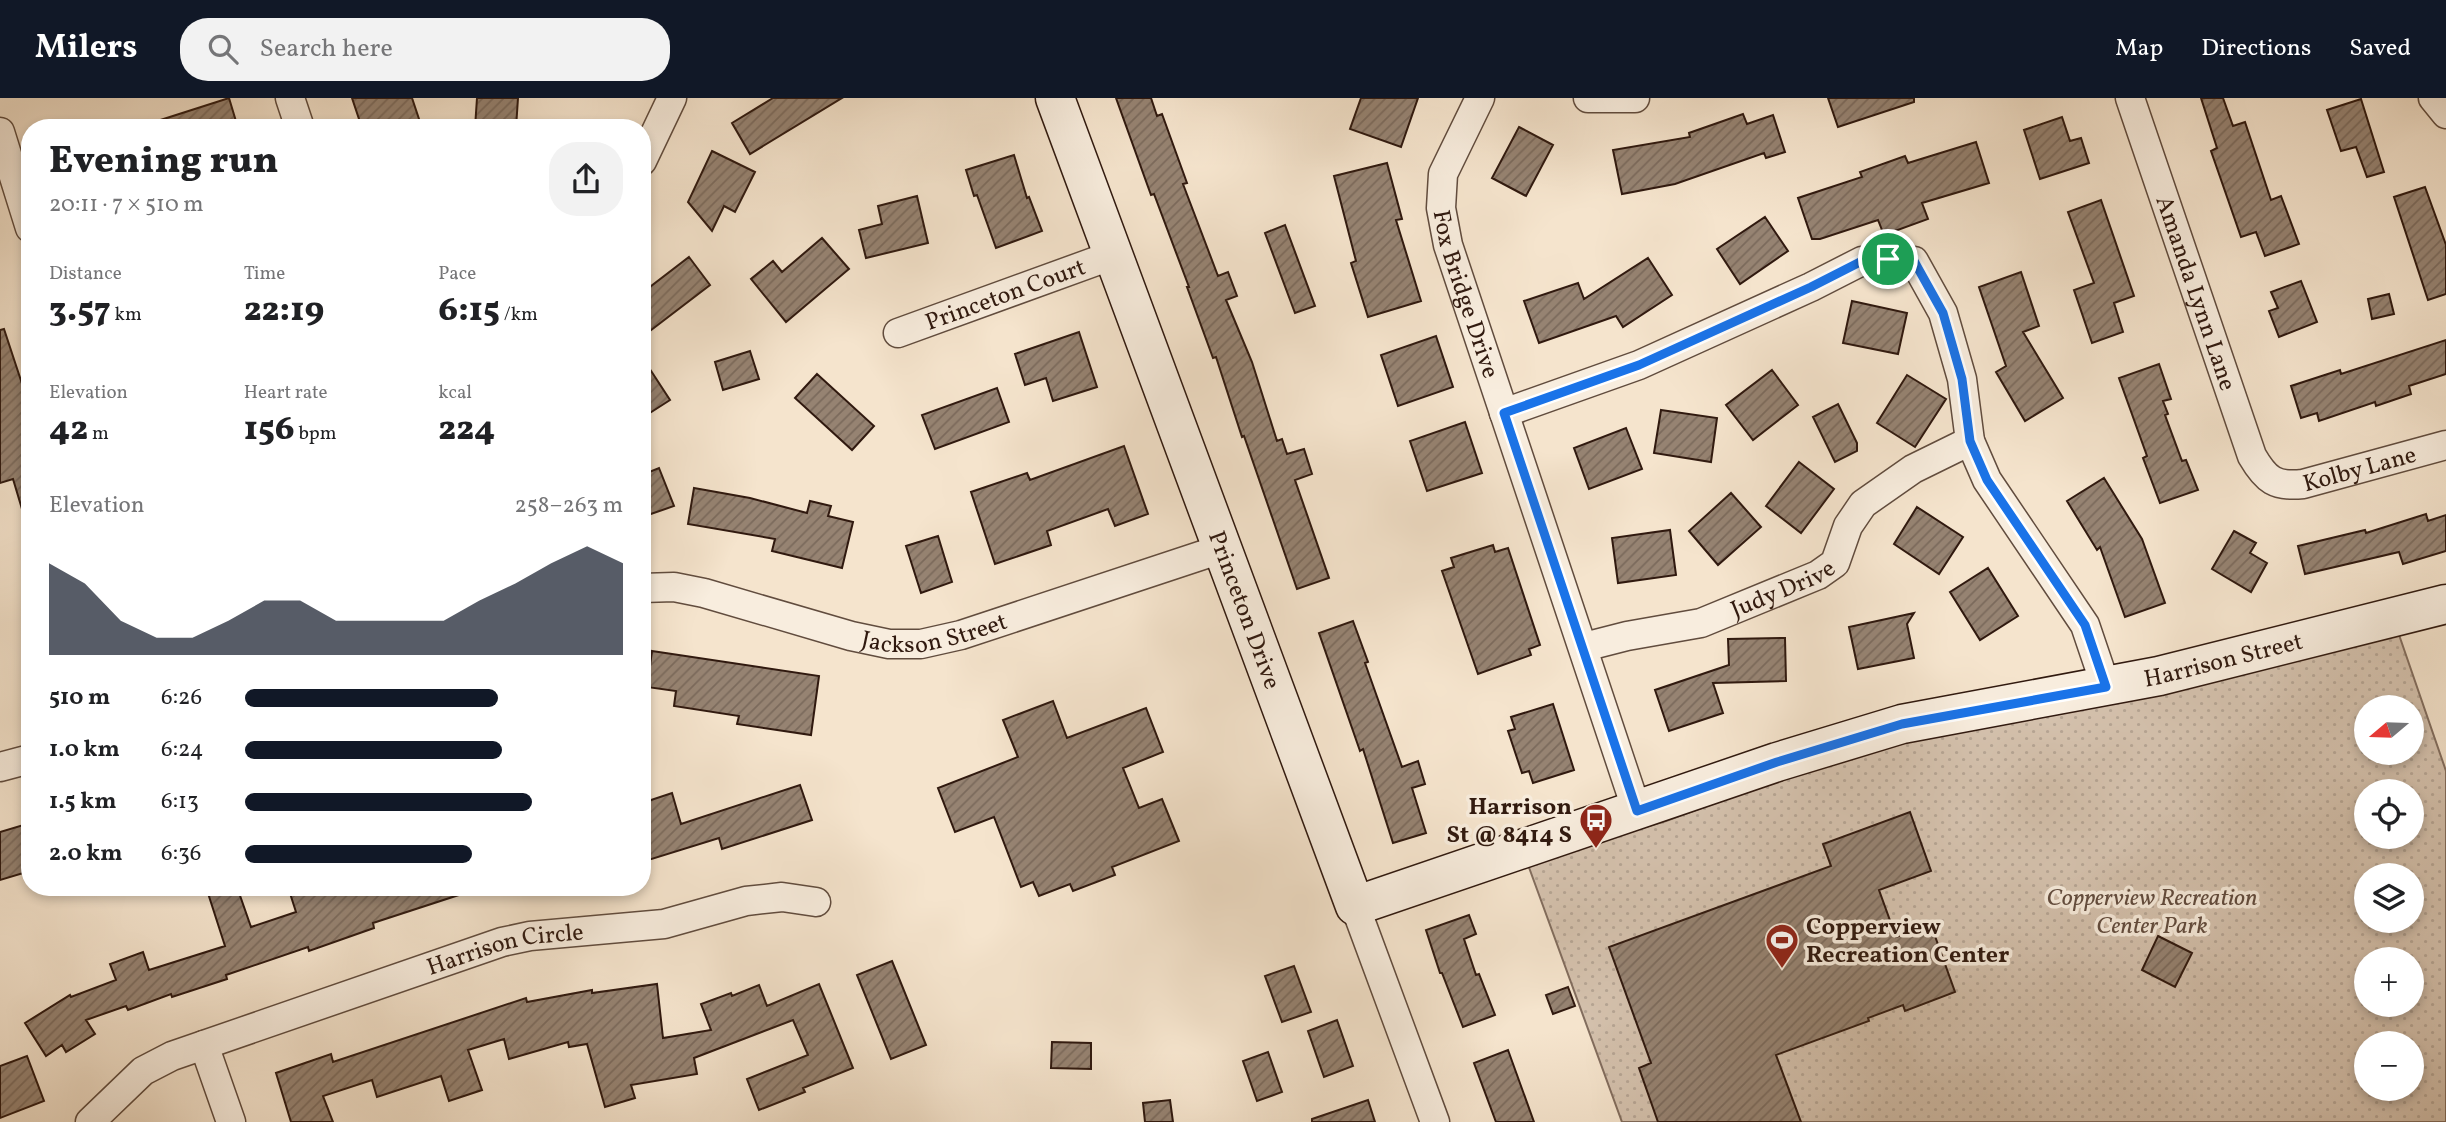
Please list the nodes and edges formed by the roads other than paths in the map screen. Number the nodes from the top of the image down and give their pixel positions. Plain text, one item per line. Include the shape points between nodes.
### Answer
1 (290, 98) edge
2 (672, 98) edge
3 (1055, 98) edge
4 (1480, 98) edge
5 (1588, 98) edge
6 (1635, 98) edge
7 (2130, 98) edge
8 (297, 119) edge
9 (0, 132) edge
10 (651, 142) edge
11 (21, 199) edge
12 (1113, 255) junction
13 (898, 333) dead end
14 (1504, 413) junction
15 (1970, 441) junction
16 (2446, 445) edge
17 (2273, 482) joint
18 (1221, 549) junction
19 (651, 588) edge
20 (2446, 604) edge
21 (1584, 647) junction
22 (2106, 687) junction
23 (21, 761) edge
24 (0, 767) edge
25 (1637, 811) junction
26 (816, 902) dead end
27 (1355, 906) junction
28 (204, 1045) junction
29 (90, 1122) edge
30 (231, 1122) edge
31 (1435, 1122) edge

1 - 8 street
2 - 10 street
3 - 12 street, Princeton Drive
4 - 14 street, Fox Bridge Drive via 1443,174 1441,208 1448,245
5 - 6 street
7 - 17 street, Amanda Lynn Lane via 2252,456
9 - 11 street
12 - 13 street, Princeton Court
12 - 18 street, Princeton Drive
14 - 15 street via 1639,365 1862,261 1888,259 1914,261 1943,313 1962,379
14 - 21 street, Fox Bridge Drive
15 - 21 street, Judy Drive via 1913,469 1863,504 1848,526 1835,563 1818,575 1701,623
15 - 22 street via 1987,480 2085,625
16 - 17 street, Kolby Lane via 2303,484
18 - 19 street, Jackson Street via 921,644 888,644 684,589
18 - 27 street, Princeton Drive
20 - 22 street, Harrison Street
21 - 25 street, Fox Bridge Drive
22 - 25 street, Harrison Street via 1902,724
23 - 24 street
25 - 27 street, Harrison Street
26 - 28 street, Harrison Circle via 782,897 746,901 664,924 502,942
27 - 31 street, Princeton Drive
28 - 29 street via 143,1071
28 - 30 street

